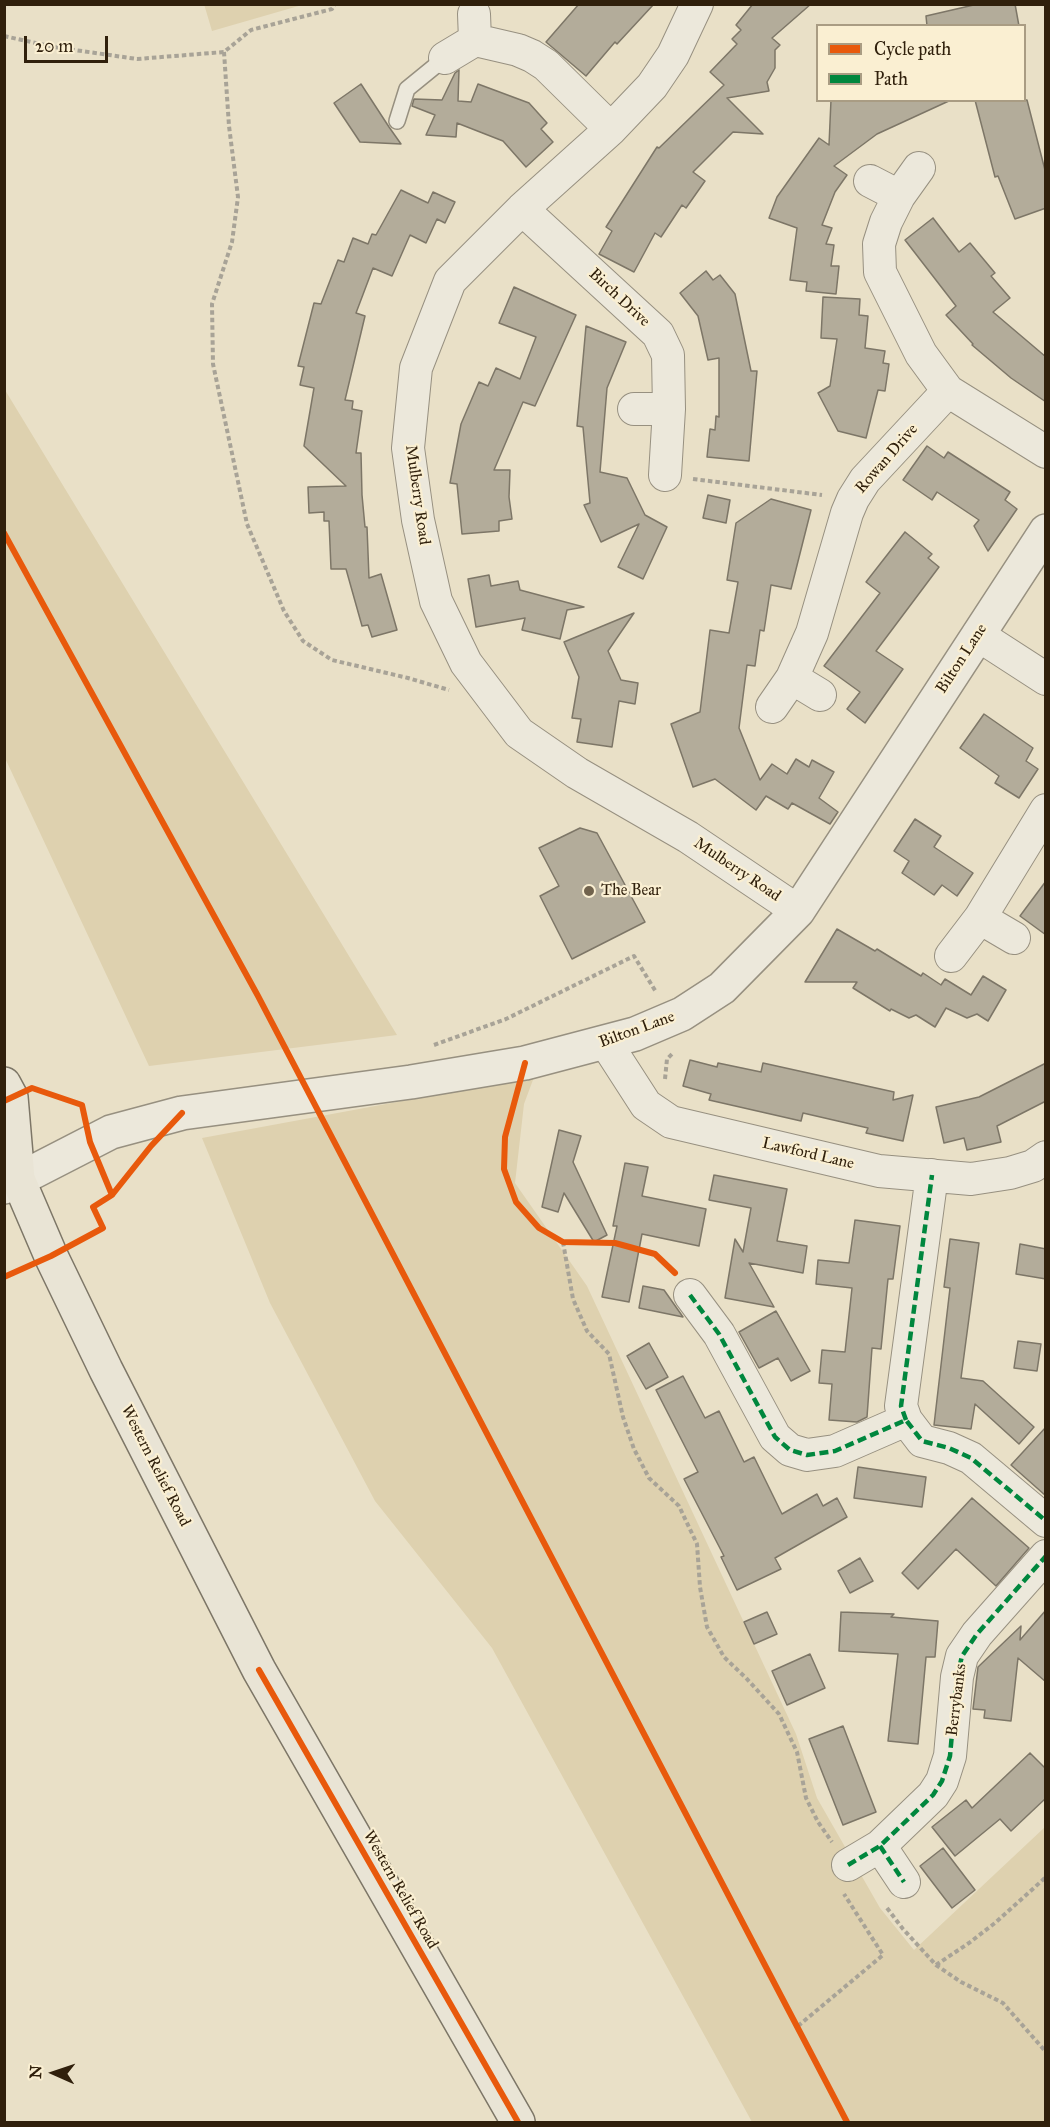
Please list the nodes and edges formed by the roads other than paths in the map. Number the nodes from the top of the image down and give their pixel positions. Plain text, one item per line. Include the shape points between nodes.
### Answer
1 (697, 4) edge
2 (445, 58) joint
3 (397, 121) dead end
4 (611, 129) junction
5 (919, 168) dead end
6 (870, 182) dead end
7 (899, 196) junction
8 (522, 208) junction
9 (948, 390) junction
10 (634, 409) dead end
11 (669, 410) junction
12 (1046, 452) edge
13 (665, 475) road end
14 (1046, 531) edge
15 (978, 635) junction
16 (792, 678) junction
17 (1046, 679) edge
18 (819, 695) dead end
19 (772, 707) dead end
20 (1046, 810) edge
21 (798, 911) junction
22 (980, 918) junction
23 (1014, 938) dead end
24 (951, 956) dead end
25 (606, 1043) junction
26 (4, 1084) edge
27 (1046, 1157) edge
28 (932, 1175) junction
29 (9, 1179) edge
30 (690, 1295) dead end
31 (906, 1420) junction
32 (1046, 1521) edge
33 (1046, 1557) edge
34 (880, 1846) junction
35 (848, 1865) road end
36 (893, 1891) road end
37 (518, 2122) edge

1 - 4 street, Mulberry Road via 673,55 651,86
2 - 3 lane via 407,89
2 - 4 street via 474,27 546,65
4 - 8 street, Mulberry Road
5 - 7 street
6 - 7 street
7 - 9 street via 879,244 880,272 921,354
8 - 11 street, Birch Drive via 658,334 668,355
8 - 21 street, Mulberry Road via 450,281 416,368 408,448 418,520 436,601 465,663 519,734 577,774 688,837
9 - 12 street
9 - 16 street, Rowan Drive via 865,480 853,499 812,633
10 - 11 street
11 - 13 street, Birch Drive
14 - 15 street, Bilton Lane
15 - 17 street
15 - 21 street, Bilton Lane
16 - 18 street
16 - 19 street, Rowan Drive
20 - 22 street
21 - 25 street, Bilton Lane via 722,988 672,1019
22 - 23 street
22 - 24 street
25 - 28 street, Lawford Lane via 646,1105 671,1122 879,1171
25 - 29 street, Bilton Lane via 525,1063 411,1082 182,1113 111,1132
26 - 29 highway, Western Relief Road via 11,1097
27 - 28 street, Lawford Lane via 1010,1173 971,1179
28 - 31 street via 901,1406
29 - 37 highway, Western Relief Road via 259,1670
30 - 31 street via 719,1334 775,1437 790,1450 807,1455 835,1451
31 - 32 street via 922,1441 971,1458
33 - 34 street, Berrybanks via 962,1656 950,1756 942,1780 933,1795
34 - 35 street, Berrybanks
34 - 36 street

